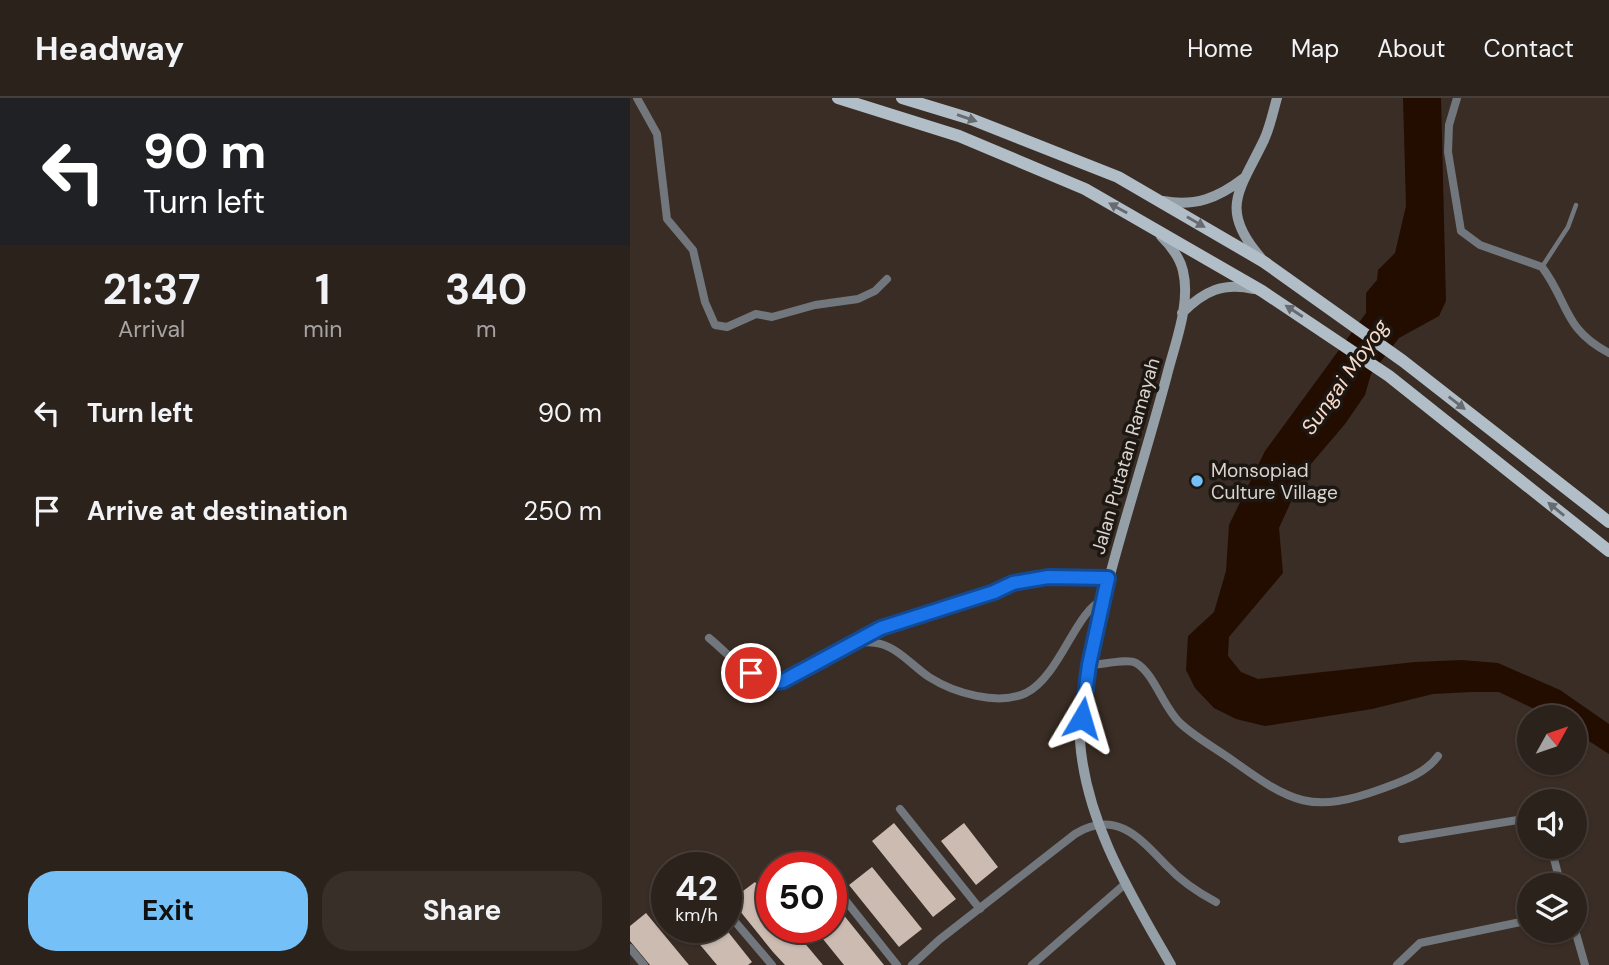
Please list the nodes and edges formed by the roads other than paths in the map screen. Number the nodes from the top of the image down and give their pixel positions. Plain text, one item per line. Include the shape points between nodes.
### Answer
1 (637, 98) edge
2 (838, 98) edge
3 (902, 98) edge
4 (1277, 98) edge
5 (1457, 98) edge
6 (1244, 178) junction
7 (1159, 201) junction
8 (1576, 205) dead end
9 (1152, 226) junction
10 (1264, 262) junction
11 (1542, 267) junction
12 (887, 279) dead end
13 (1262, 291) junction
14 (1182, 313) junction
15 (1609, 352) edge
16 (1609, 522) edge
17 (1609, 551) edge
18 (1108, 578) junction
19 (1103, 600) junction
20 (709, 638) dead end
21 (859, 642) junction
22 (1089, 665) junction
23 (1438, 756) dead end
24 (900, 810) dead end
25 (1517, 820) edge
26 (1099, 824) junction
27 (1402, 839) dead end
28 (1125, 884) junction
29 (847, 902) edge
30 (1216, 902) dead end
31 (980, 909) junction
32 (1517, 923) edge
33 (742, 930) edge
34 (1579, 943) edge
35 (630, 948) edge
36 (644, 965) edge
37 (772, 965) edge
38 (897, 965) edge
39 (912, 965) edge
40 (1032, 965) edge
41 (1171, 965) edge
42 (1397, 965) edge
43 (1585, 965) edge

1 - 12 street via 657,134 667,219 694,250 715,325 727,327 756,314 772,317 858,299
9 -> 2 main road via 1084,189 959,136
3 -> 7 main road via 971,119 1118,177
4 - 6 main road via 1265,137
5 - 11 street via 1448,152 1459,228 1467,239
6 - 7 main road via 1210,199 1192,204
6 - 10 main road via 1236,214 1241,232
7 -> 10 main road
8 - 11 lane via 1562,238
9 - 13 main road
9 - 14 main road, Jalan Putatan Ramayah via 1177,256 1183,271
10 -> 16 main road via 1403,361
11 - 15 street via 1574,327
13 - 14 main road via 1224,286 1195,299
17 -> 13 main road via 1389,376
14 - 18 main road, Jalan Putatan Ramayah via 1138,484
18 - 19 main road, Jalan Putatan Ramayah
18 - 21 street via 1020,581 881,628
19 - 21 street via 1089,609 1041,681 1018,696 980,696 945,685 881,644
19 - 22 main road, Jalan Putatan Ramayah
20 - 21 street via 768,683 783,681
22 - 23 street via 1136,663 1181,724 1272,788 1302,802 1357,797 1410,777
22 - 26 main road, Jalan Putatan Ramayah via 1080,739
24 - 31 street
25 - 27 street
26 - 28 main road, Jalan Putatan Ramayah
26 - 30 street via 1132,832 1168,868
26 - 31 street via 1075,834
28 - 40 street
28 - 41 main road, Jalan Putatan Ramayah
29 - 38 street
31 - 39 street
32 - 42 street via 1420,943
33 - 37 street
34 - 43 street
35 - 36 street

